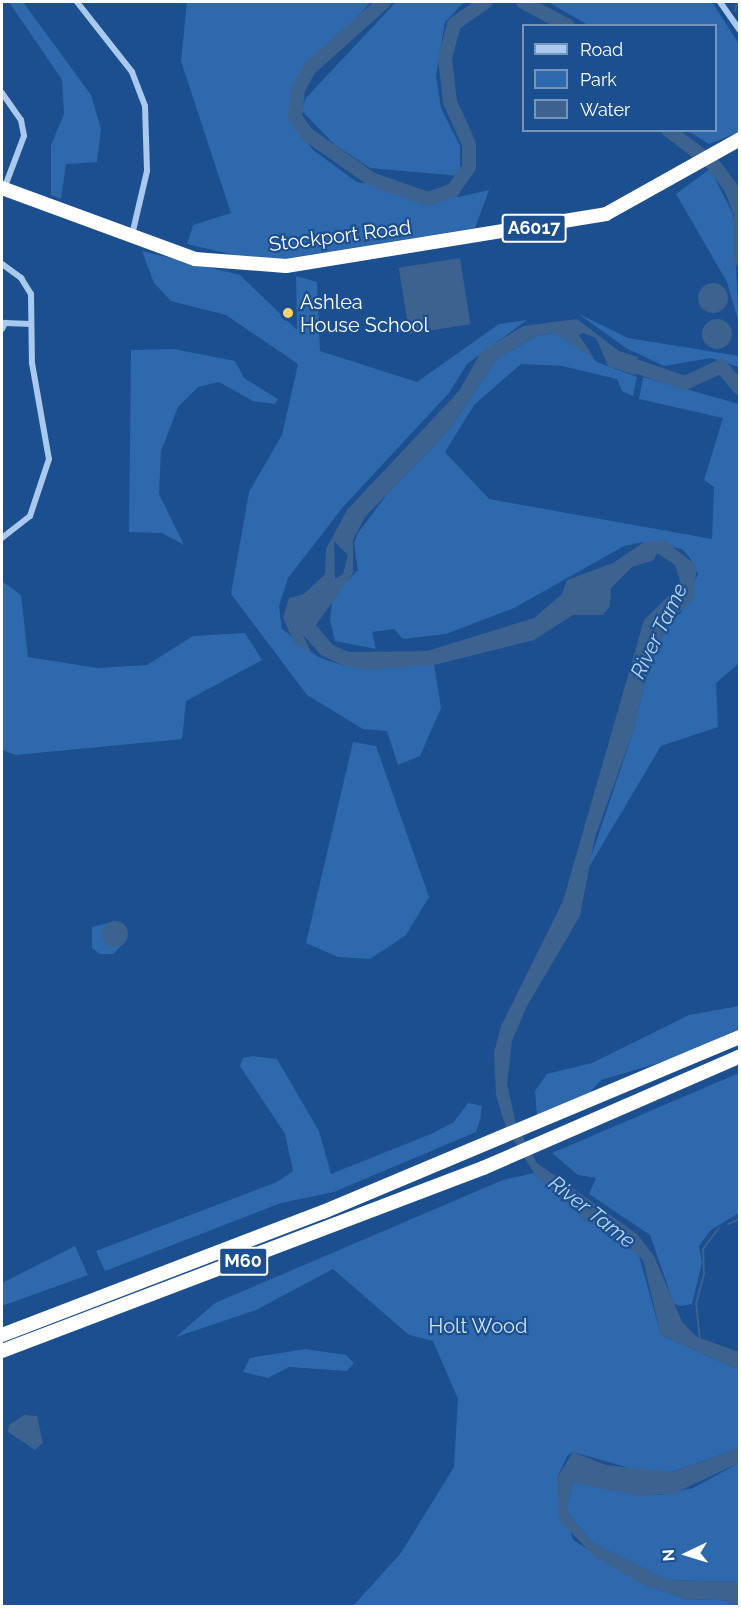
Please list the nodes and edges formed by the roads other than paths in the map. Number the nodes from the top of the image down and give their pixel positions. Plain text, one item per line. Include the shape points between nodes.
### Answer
1 (76, 2) edge
2 (720, 2) edge
3 (740, 31) edge
4 (2, 93) edge
5 (740, 139) edge
6 (3, 188) edge
7 (131, 237) junction
8 (2, 264) edge
9 (3, 324) edge
10 (31, 324) junction
11 (2, 538) edge
12 (740, 1036) edge
13 (740, 1056) edge
14 (2, 1335) edge
15 (2, 1351) edge

1 - 7 street via 132,72 145,106 147,171
2 - 3 street
4 - 6 street via 21,120 24,136
5 - 7 highway, Stockport Road / A6017 via 622,208 587,219 293,265 218,264
6 - 7 highway, Stockport Road / A6017
8 - 10 street via 21,278 31,294
9 - 10 street
10 - 11 street via 32,363 49,459 30,516
12 - 14 highway, M60 via 475,1150
13 - 15 highway, M60 via 483,1168

